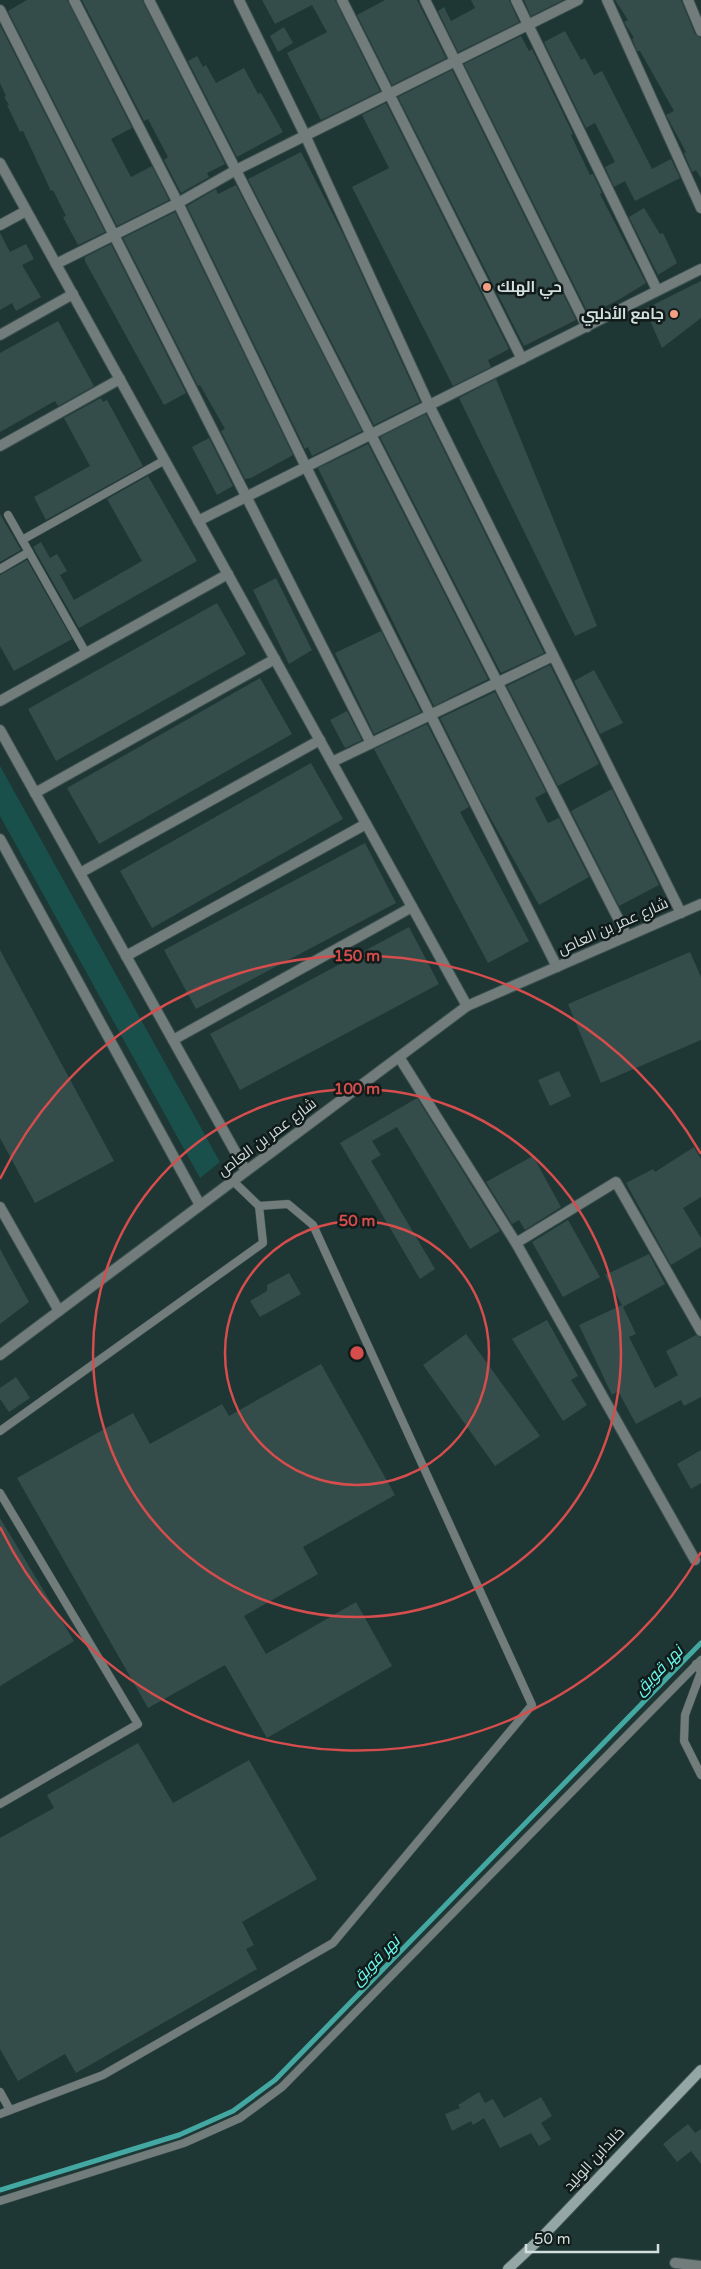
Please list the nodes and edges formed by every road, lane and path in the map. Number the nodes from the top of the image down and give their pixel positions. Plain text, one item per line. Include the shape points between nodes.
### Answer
1 (74, 0) edge
2 (149, 0) edge
3 (238, 0) edge
4 (342, 0) edge
5 (425, 0) edge
6 (516, 0) edge
7 (578, 0) edge
8 (607, 0) edge
9 (688, 0) edge
10 (0, 10) edge
11 (529, 24) junction
12 (701, 31) edge
13 (456, 61) junction
14 (390, 94) junction
15 (305, 135) junction
16 (0, 163) edge
17 (236, 170) junction
18 (178, 203) junction
19 (701, 208) edge
20 (26, 211) junction
21 (0, 225) edge
22 (114, 235) junction
23 (56, 264) junction
24 (701, 269) edge
25 (657, 290) junction
26 (73, 294) junction
27 (587, 327) junction
28 (0, 335) edge
29 (522, 358) junction
30 (120, 379) junction
31 (429, 406) junction
32 (371, 435) junction
33 (0, 446) edge
34 (164, 460) junction
35 (306, 467) junction
36 (247, 497) junction
37 (8, 515) dead end
38 (198, 521) junction
39 (22, 540) junction
40 (29, 552) junction
41 (0, 569) edge
42 (228, 574) junction
43 (86, 653) junction
44 (554, 656) junction
45 (275, 659) junction
46 (497, 683) junction
47 (0, 701) edge
48 (430, 715) junction
49 (0, 730) edge
50 (320, 740) junction
51 (371, 743) junction
52 (332, 762) junction
53 (35, 793) junction
54 (366, 824) junction
55 (0, 839) edge
56 (80, 873) junction
57 (701, 904) edge
58 (412, 907) junction
59 (681, 913) junction
60 (627, 936) junction
61 (126, 956) junction
62 (557, 967) junction
63 (467, 1006) junction
64 (173, 1040) junction
65 (399, 1057) junction
66 (246, 1171) junction
67 (233, 1181) junction
68 (200, 1205) junction
69 (259, 1206) junction
70 (0, 1207) edge
71 (516, 1243) junction
72 (59, 1311) junction
73 (701, 1331) edge
74 (0, 1355) edge
75 (0, 1431) edge
76 (0, 1493) edge
77 (695, 1560) dead end
78 (699, 1662) edge
79 (701, 1775) edge
80 (0, 1804) edge
81 (701, 2070) edge
82 (0, 2092) edge
83 (10, 2110) junction
84 (0, 2114) edge
85 (0, 2201) edge
86 (675, 2263) dead end
87 (701, 2266) edge
88 (508, 2269) edge

1 - 18 street
2 - 17 street
3 - 15 street
4 - 14 street
5 - 13 street
6 - 11 street
7 - 11 street
8 - 19 street
9 - 12 street
10 - 22 street
11 - 13 street
11 - 25 street
13 - 14 street
13 - 27 street
14 - 15 street
14 - 29 street
15 - 17 street
15 - 31 street
16 - 20 street
17 - 18 street
17 - 32 street
18 - 22 street
18 - 35 street
20 - 21 street
20 - 23 street
22 - 23 street
22 - 36 street
23 - 26 street
24 - 25 street
25 - 27 street
26 - 28 street
26 - 30 street
27 - 29 street
29 - 31 street
30 - 33 street
30 - 34 street
31 - 32 street
31 - 44 street
32 - 35 street
32 - 46 street
34 - 38 street
34 - 39 lane
35 - 36 street
35 - 48 street
36 - 38 street
36 - 51 street
37 - 39 lane
38 - 42 street
39 - 40 lane
40 - 41 lane
40 - 43 lane
42 - 43 street
42 - 45 street
43 - 47 street
44 - 46 street
44 - 59 street
45 - 50 street
45 - 53 street
46 - 48 street
46 - 60 street
48 - 51 street
48 - 62 street
49 - 53 street
50 - 52 street
50 - 56 street
51 - 52 street
52 - 54 street
53 - 56 street
54 - 58 street
54 - 61 street
55 - 68 street
56 - 61 street
57 - 59 street, شارع عمر بن العاص
58 - 63 street
58 - 64 street
59 - 60 street, شارع عمر بن العاص
60 - 62 street, شارع عمر بن العاص
61 - 64 street
62 - 63 street, شارع عمر بن العاص
63 - 65 street, شارع عمر بن العاص
64 - 66 street
65 - 66 street, شارع عمر بن العاص
65 - 71 street
66 - 67 street, شارع عمر بن العاص
67 - 68 street, شارع عمر بن العاص
67 - 69 lane
68 - 72 street, شارع عمر بن العاص
69 - 75 lane via 263,1243
69 - 83 lane via 288,1204 313,1225 532,1705 333,1943 103,2075
70 - 72 street
71 - 73 street via 616,1182
71 - 77 street
72 - 74 street, شارع عمر بن العاص
76 - 80 lane via 138,1724
78 - 79 lane via 701,1672 685,1715 684,1741
78 - 85 lane via 282,2087 240,2118 184,2143
81 - 88 main road, خالدابن الوليد
82 - 83 lane
83 - 84 lane
86 - 87 street

